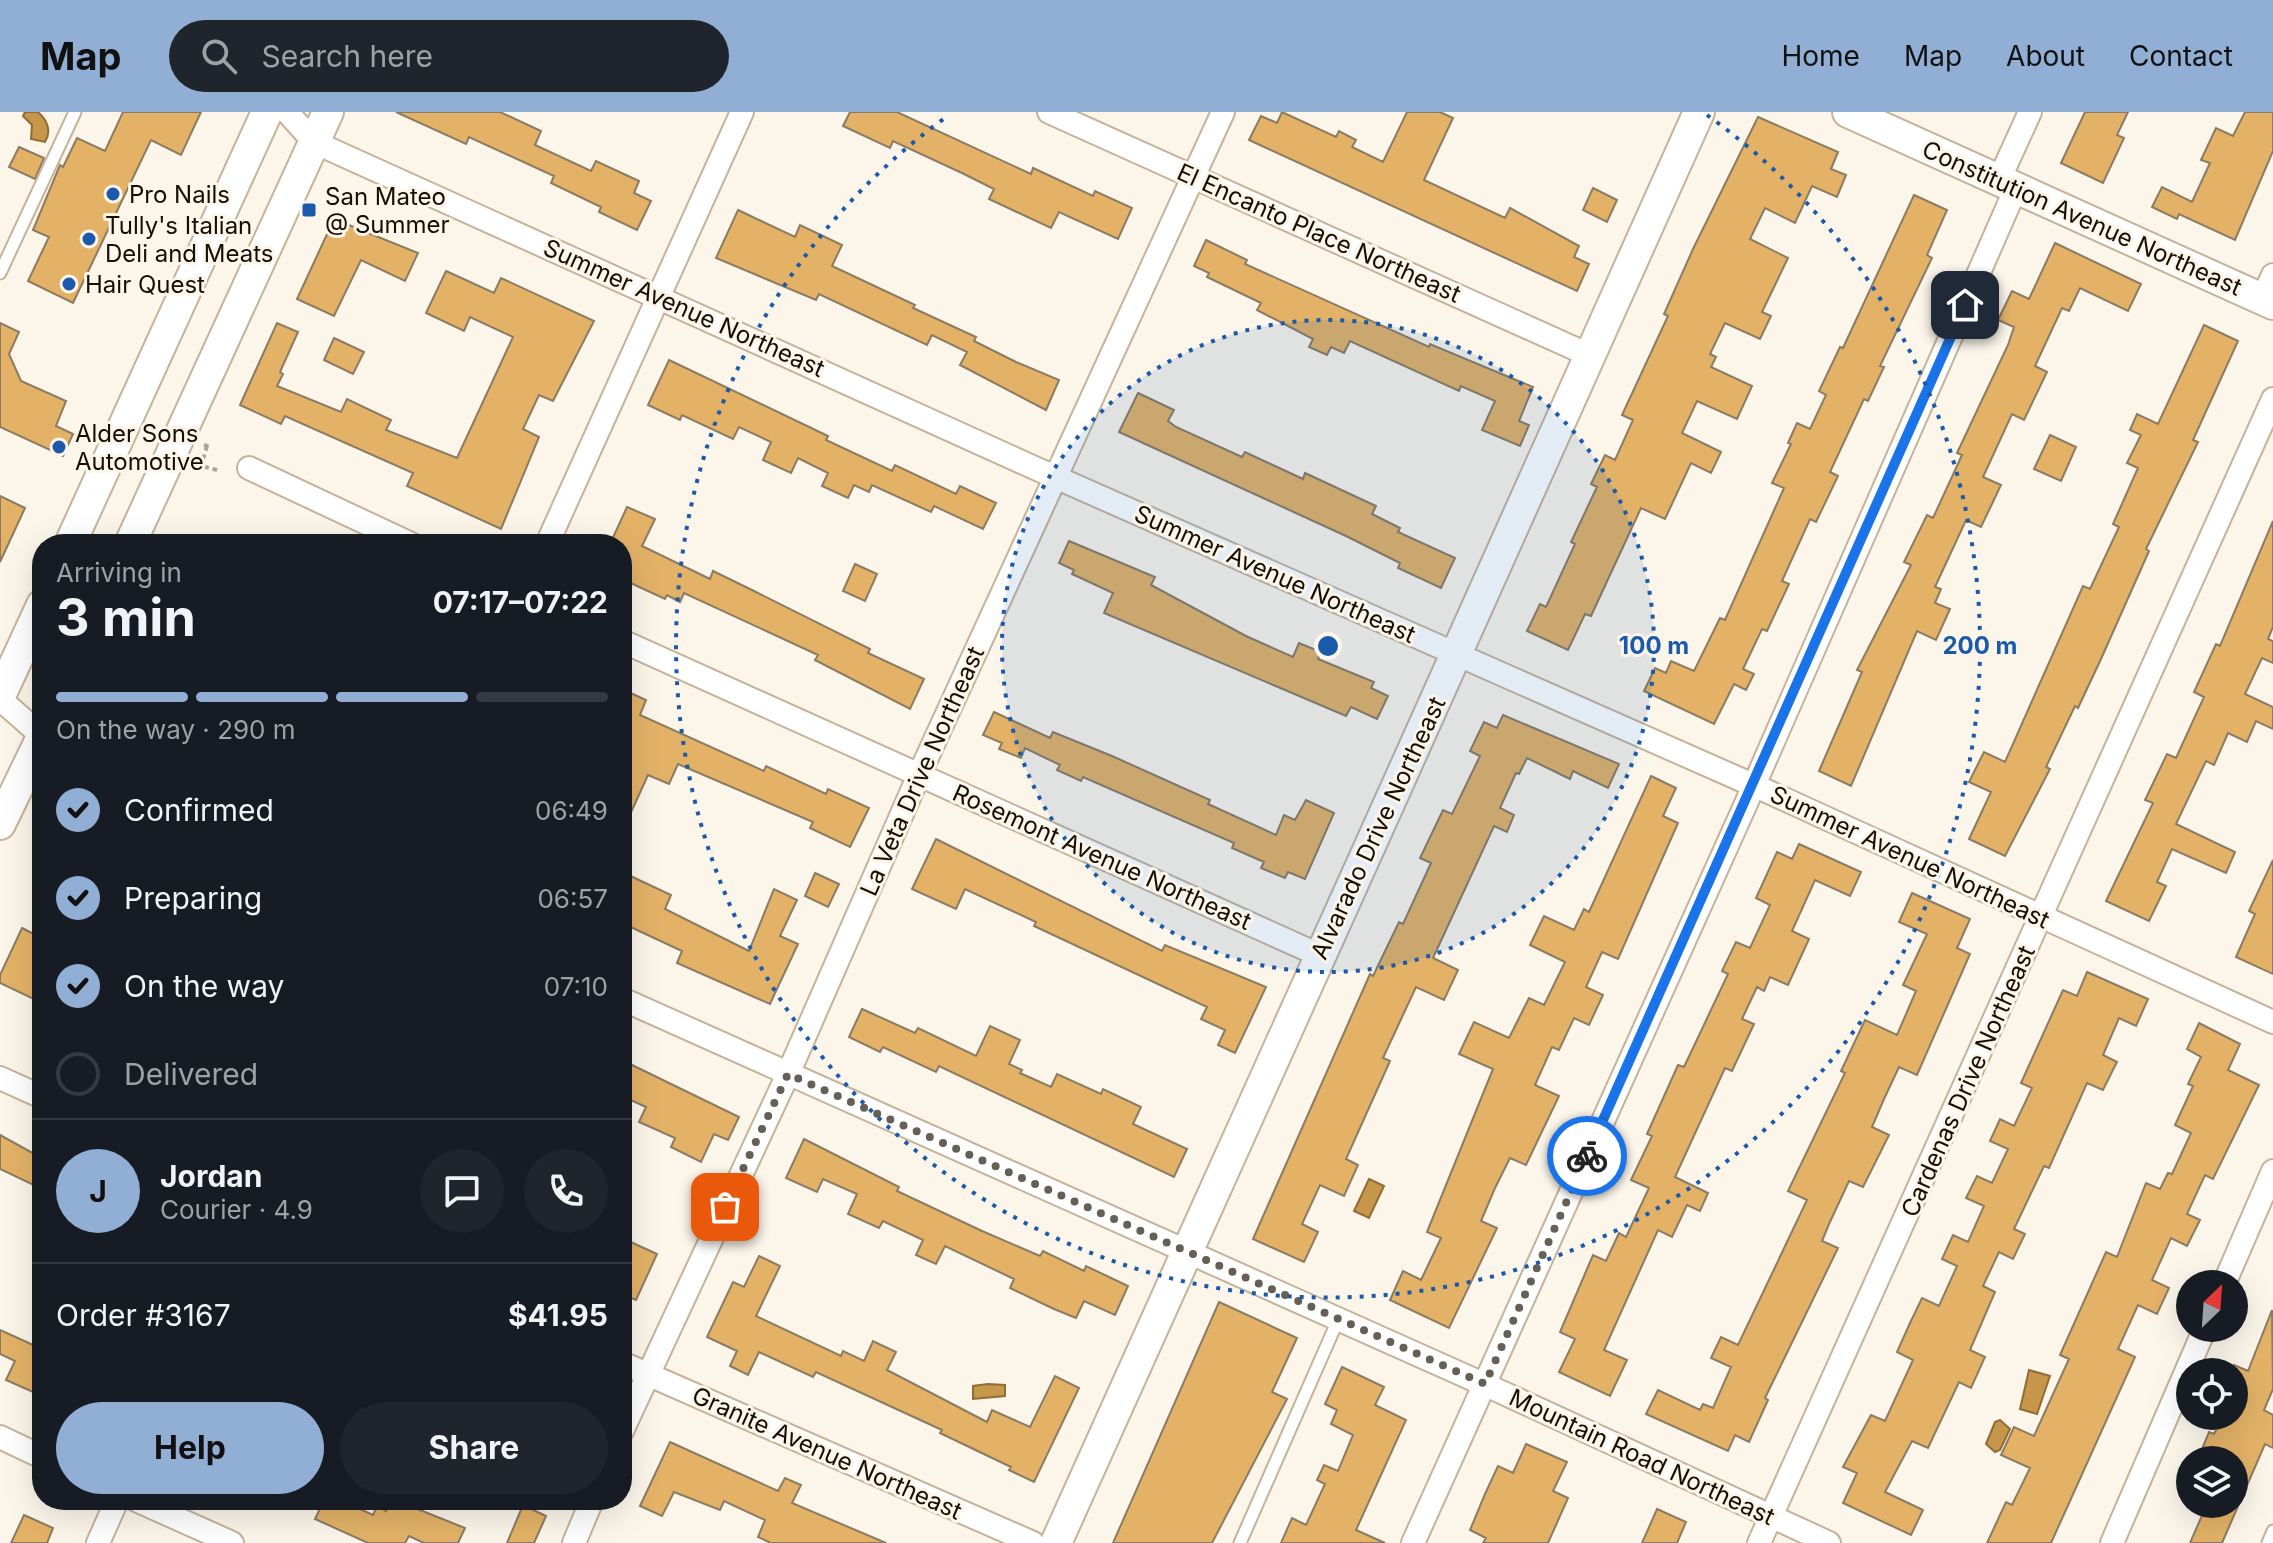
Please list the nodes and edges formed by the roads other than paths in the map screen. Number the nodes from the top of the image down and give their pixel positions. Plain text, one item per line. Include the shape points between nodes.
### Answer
1 (75, 112) edge
2 (267, 112) edge
3 (287, 112) edge
4 (328, 112) edge
5 (742, 112) edge
6 (1049, 112) edge
7 (1223, 112) edge
8 (1699, 112) edge
9 (1848, 112) edge
10 (2030, 112) edge
11 (314, 142) junction
12 (1195, 176) junction
13 (2008, 184) junction
14 (0, 273) edge
15 (2269, 292) edge
16 (659, 296) junction
17 (1589, 355) junction
18 (2273, 399) edge
19 (249, 468) dead end
20 (1056, 477) junction
21 (75, 534) edge
22 (135, 534) edge
23 (390, 534) edge
24 (552, 534) edge
25 (32, 627) edge
26 (632, 646) edge
27 (1457, 655) junction
28 (0, 697) edge
29 (32, 727) edge
30 (32, 757) edge
31 (919, 775) junction
32 (1753, 786) junction
33 (0, 824) edge
34 (2041, 917) junction
35 (1319, 955) junction
36 (632, 1004) edge
37 (2273, 1022) edge
38 (788, 1074) junction
39 (0, 1078) edge
40 (32, 1092) edge
41 (2273, 1171) edge
42 (1189, 1255) junction
43 (2230, 1270) edge
44 (1338, 1320) junction
45 (2199, 1342) edge
46 (632, 1368) edge
47 (646, 1374) junction
48 (1485, 1384) junction
49 (632, 1407) edge
50 (0, 1437) edge
51 (32, 1452) edge
52 (113, 1510) edge
53 (158, 1510) edge
54 (588, 1510) edge
55 (1771, 1516) junction
56 (2273, 1531) edge
57 (98, 1543) edge
58 (232, 1543) edge
59 (574, 1543) edge
60 (1033, 1543) edge
61 (1056, 1543) edge
62 (1240, 1543) edge
63 (1413, 1543) edge
64 (1759, 1543) edge
65 (1829, 1543) edge
66 (2112, 1543) edge
67 (2268, 1543) edge

1 - 14 lane
2 - 21 street
3 - 11 street, Summer Avenue Northeast
4 - 11 street
5 - 16 street
6 - 12 street, El Encanto Place Northeast
7 - 12 street, La Veta Drive Northeast
8 - 17 street, Alvarado Drive Northeast
9 - 13 street, Constitution Avenue Northeast
10 - 13 street
11 - 16 street, Summer Avenue Northeast
11 - 22 street
12 - 17 street, El Encanto Place Northeast
12 - 20 street, La Veta Drive Northeast
13 - 15 street, Constitution Avenue Northeast
13 - 32 street
16 - 20 street, Summer Avenue Northeast
16 - 24 street
17 - 27 street, Alvarado Drive Northeast
18 - 34 street, Cardenas Drive Northeast
19 - 23 street
20 - 27 street, Summer Avenue Northeast
20 - 31 street, La Veta Drive Northeast
25 - 28 street
26 - 31 street, Rosemont Avenue Northeast
27 - 32 street, Summer Avenue Northeast
27 - 35 street, Alvarado Drive Northeast
28 - 29 street
30 - 33 street
31 - 35 street, Rosemont Avenue Northeast
31 - 38 street, La Veta Drive Northeast
32 - 34 street, Summer Avenue Northeast
32 - 48 street
34 - 37 street, Summer Avenue Northeast
34 - 55 street, Cardenas Drive Northeast
35 - 42 street, Alvarado Drive Northeast
36 - 38 street, Mountain Road Northeast
38 - 42 street, Mountain Road Northeast
38 - 47 street, La Veta Drive Northeast
39 - 40 street
41 - 43 street
42 - 44 street, Mountain Road Northeast
42 - 61 street, Alvarado Drive Northeast
44 - 48 street, Mountain Road Northeast
44 - 62 lane
45 - 66 street
46 - 47 street, Granite Avenue Northeast
47 - 49 street, La Veta Drive Northeast
47 - 60 street, Granite Avenue Northeast
48 - 55 street, Mountain Road Northeast
48 - 63 street
50 - 51 street
52 - 57 street
53 - 58 street
54 - 59 street
55 - 64 street, Cardenas Drive Northeast
55 - 65 street, Mountain Road Northeast
56 - 67 lane

